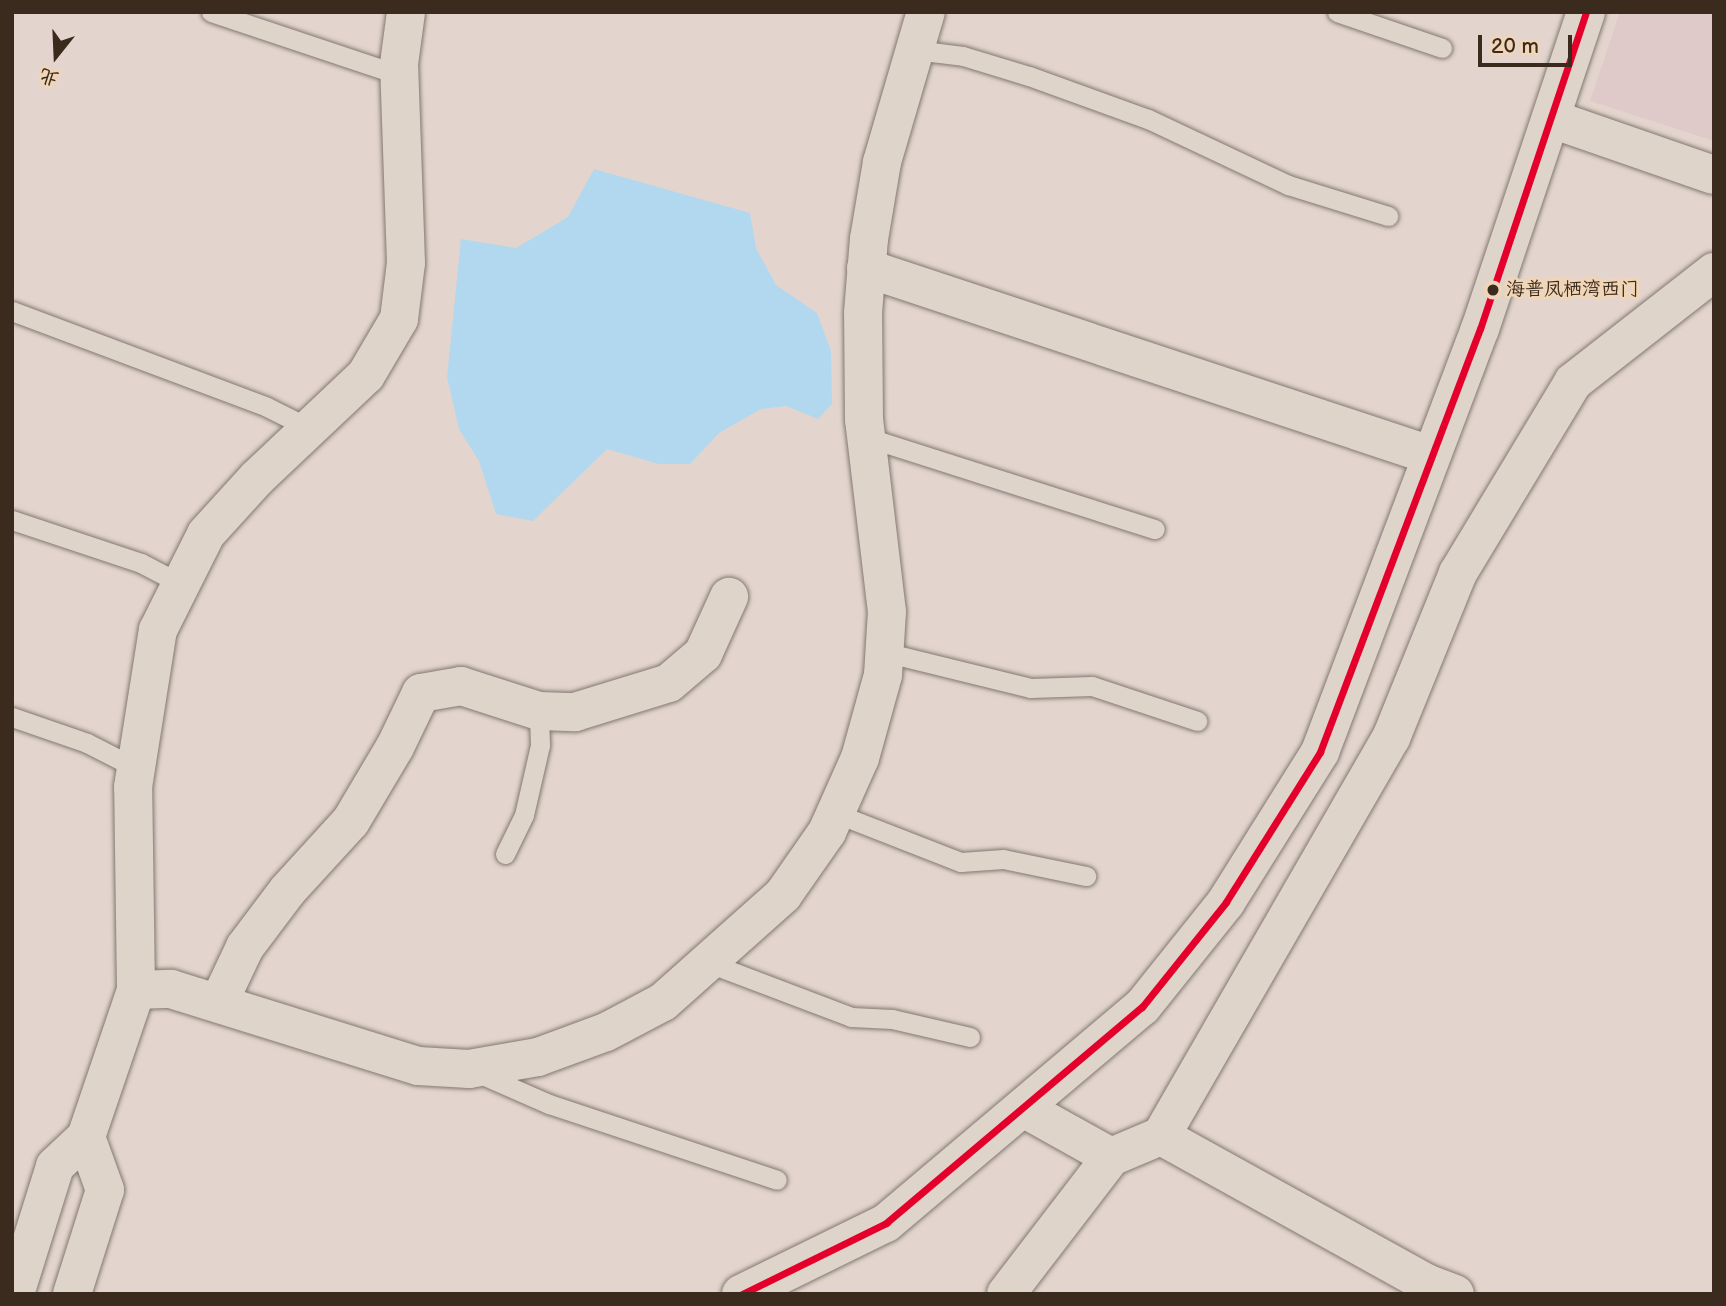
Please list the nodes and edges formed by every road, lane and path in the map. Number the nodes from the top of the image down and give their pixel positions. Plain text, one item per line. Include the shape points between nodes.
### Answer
1 (211, 12) edge
2 (406, 12) edge
3 (926, 12) edge
4 (1337, 12) edge
5 (1586, 12) edge
6 (1442, 48) dead end
7 (915, 50) junction
8 (399, 75) junction
9 (1552, 119) junction
10 (1714, 175) edge
11 (1388, 216) dead end
12 (866, 268) junction
13 (1714, 272) edge
14 (12, 312) edge
15 (309, 428) junction
16 (866, 437) junction
17 (1430, 455) junction
18 (12, 520) edge
19 (1155, 529) dead end
20 (181, 584) junction
21 (729, 597) dead end
22 (884, 652) junction
23 (539, 711) junction
24 (12, 717) edge
25 (1197, 721) dead end
26 (136, 768) junction
27 (835, 813) junction
28 (505, 854) dead end
29 (1086, 876) dead end
30 (709, 963) junction
31 (136, 990) junction
32 (219, 1002) junction
33 (971, 1037) dead end
34 (469, 1069) junction
35 (1023, 1108) junction
36 (1161, 1136) junction
37 (86, 1137) junction
38 (1111, 1157) junction
39 (777, 1180) dead end
40 (15, 1294) edge
41 (72, 1294) edge
42 (741, 1294) edge
43 (1006, 1294) edge
44 (1455, 1294) edge

1 - 8 lane
2 - 8 street
3 - 7 street
4 - 6 lane
5 - 9 street
7 - 11 lane via 963,56 1029,76 1148,119 1288,185
7 - 12 street via 882,162
8 - 15 street via 406,263 399,319 366,375
9 - 10 street
9 - 17 street via 1480,329
12 - 16 street
12 - 17 street
13 - 36 street via 1573,382 1458,573 1391,738
14 - 15 lane via 267,407
15 - 20 street via 206,534
16 - 19 lane
16 - 22 street via 887,612
17 - 35 street via 1320,752 1234,891 1142,1007
18 - 20 lane via 141,562
20 - 26 street via 158,631
21 - 23 street via 703,654 669,683 575,712
22 - 25 lane via 1031,688 1092,686
22 - 27 street via 883,675 860,758
23 - 28 lane via 540,745 524,815
23 - 32 street via 461,687 421,693 351,821 288,890 245,947
24 - 26 lane via 87,743
26 - 31 street
27 - 29 lane via 961,862 1003,859
27 - 30 street via 783,895
30 - 33 lane via 850,1017 892,1019
30 - 34 street via 663,1002 606,1032 538,1057
31 - 32 street via 171,989
31 - 37 street
32 - 34 street via 418,1066
34 - 39 lane via 549,1104
35 - 38 street
35 - 42 street via 886,1223
36 - 38 street
36 - 44 street via 1426,1283
37 - 40 street via 55,1166
37 - 41 street via 105,1190
38 - 43 street

